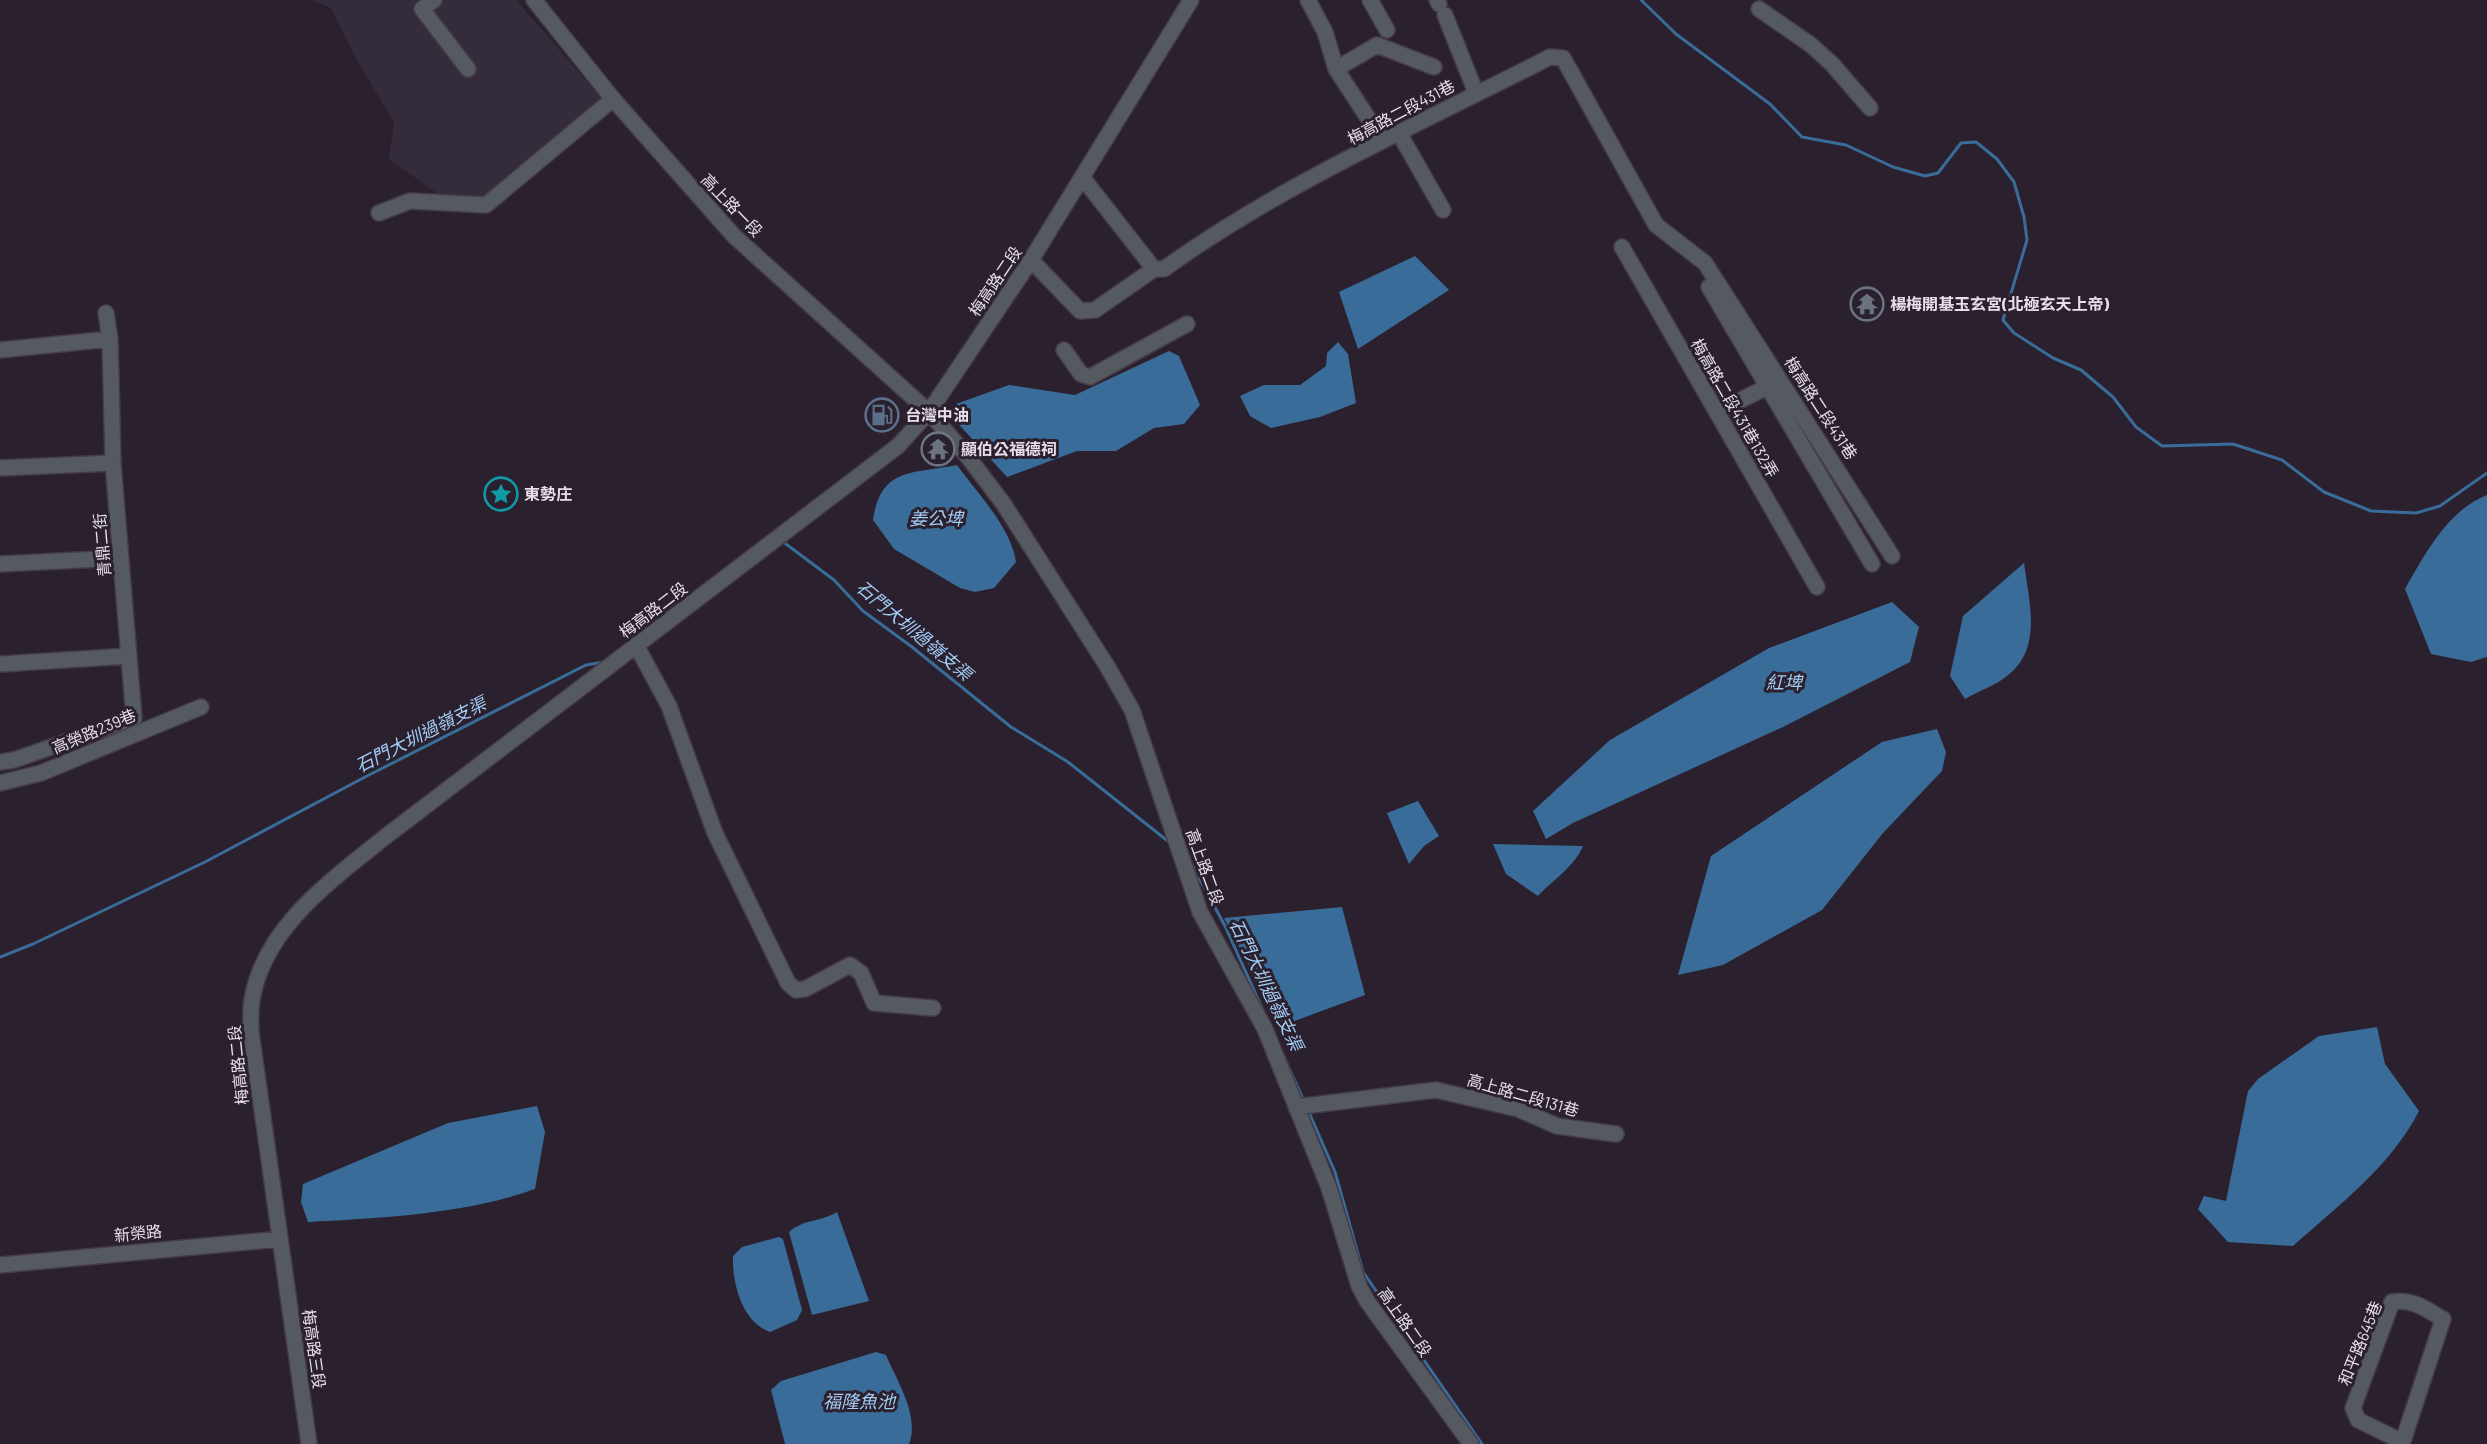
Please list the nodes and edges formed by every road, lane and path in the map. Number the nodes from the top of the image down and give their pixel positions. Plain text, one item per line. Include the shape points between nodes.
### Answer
1 (434, 0) edge
2 (534, 0) edge
3 (1191, 0) edge
4 (1308, 0) edge
5 (1371, 0) edge
6 (1440, 6) edge
7 (1759, 9) dead end
8 (1387, 30) dead end
9 (1434, 67) dead end
10 (468, 69) dead end
11 (1336, 69) junction
12 (1476, 93) junction
13 (613, 99) junction
14 (1870, 108) dead end
15 (1399, 133) junction
16 (1383, 141) junction
17 (1082, 177) junction
18 (1443, 210) dead end
19 (379, 213) dead end
20 (1622, 247) dead end
21 (1695, 254) junction
22 (1031, 260) junction
23 (1154, 268) junction
24 (106, 314) dead end
25 (1187, 324) dead end
26 (110, 339) junction
27 (0, 350) edge
28 (1064, 350) dead end
29 (1767, 387) junction
30 (929, 412) junction
31 (1717, 412) junction
32 (113, 463) junction
33 (0, 468) edge
34 (1892, 556) dead end
35 (121, 558) junction
36 (0, 564) edge
37 (1872, 564) dead end
38 (1817, 587) dead end
39 (639, 650) junction
40 (129, 656) junction
41 (0, 664) edge
42 (201, 706) dead end
43 (0, 762) edge
44 (0, 783) edge
45 (933, 1008) dead end
46 (1303, 1106) junction
47 (1616, 1134) dead end
48 (280, 1239) junction
49 (283, 1260) joint
50 (0, 1265) edge
51 (2402, 1443) edge
52 (309, 1444) edge
53 (1471, 1444) edge

1 - 10 street via 422,9
2 - 13 street, 高上路一段
3 - 17 street, 梅高路二段
4 - 11 street via 1325,32
5 - 8 street
6 - 12 street
7 - 14 street via 1811,45
9 - 11 street via 1377,45
11 - 16 street
12 - 15 street, 梅高路二段431巷
12 - 21 street, 梅高路二段431巷 via 1550,57 1563,58 1656,225
13 - 19 street via 486,205 410,201
13 - 30 street, 高上路一段 via 734,236
15 - 16 street, 梅高路二段431巷
15 - 18 street
16 - 23 street, 梅高路二段431巷 via 1243,217 1164,269
17 - 22 street, 梅高路二段
17 - 23 street
20 - 31 street, 梅高路二段431巷132弄
21 - 29 street, 梅高路二段431巷 via 1694,262
21 - 34 street, 梅高路二段431巷 via 1705,263
22 - 23 street, 梅高路二段431巷 via 1080,311 1088,312
22 - 30 street, 梅高路二段
24 - 26 street, 青鼎二街
25 - 28 street via 1089,377 1081,374
26 - 27 street
26 - 32 street, 青鼎二街
29 - 31 street
29 - 37 street, 梅高路二段431巷
30 - 39 street, 梅高路二段 via 898,446
30 - 46 street, 高上路二段 via 1003,503 1132,710 1200,912
31 - 38 street, 梅高路二段431巷132弄
32 - 33 street
32 - 35 street, 青鼎二街
35 - 36 street
35 - 40 street, 青鼎二街
39 - 45 street via 669,706 715,832 788,983 796,990 805,989 850,965 861,973 874,1003
39 - 48 street, 梅高路二段 via 617,660 385,837 314,895 274,944 252,1000 251,1032
40 - 41 street
40 - 43 street, 青鼎二街 via 134,718
42 - 44 street, 高榮路239巷 via 41,772
46 - 47 street, 高上路二段131巷 via 1436,1090 1518,1109 1557,1126
46 - 53 street, 高上路二段 via 1352,1269 1367,1301
48 - 49 street, 梅高路二段
48 - 50 street, 新榮路
49 - 52 street, 梅高路三段
51 - 51 street, 和平路645巷 via 2443,1319 2420,1305 2401,1300 2392,1302 2353,1408 2358,1420

